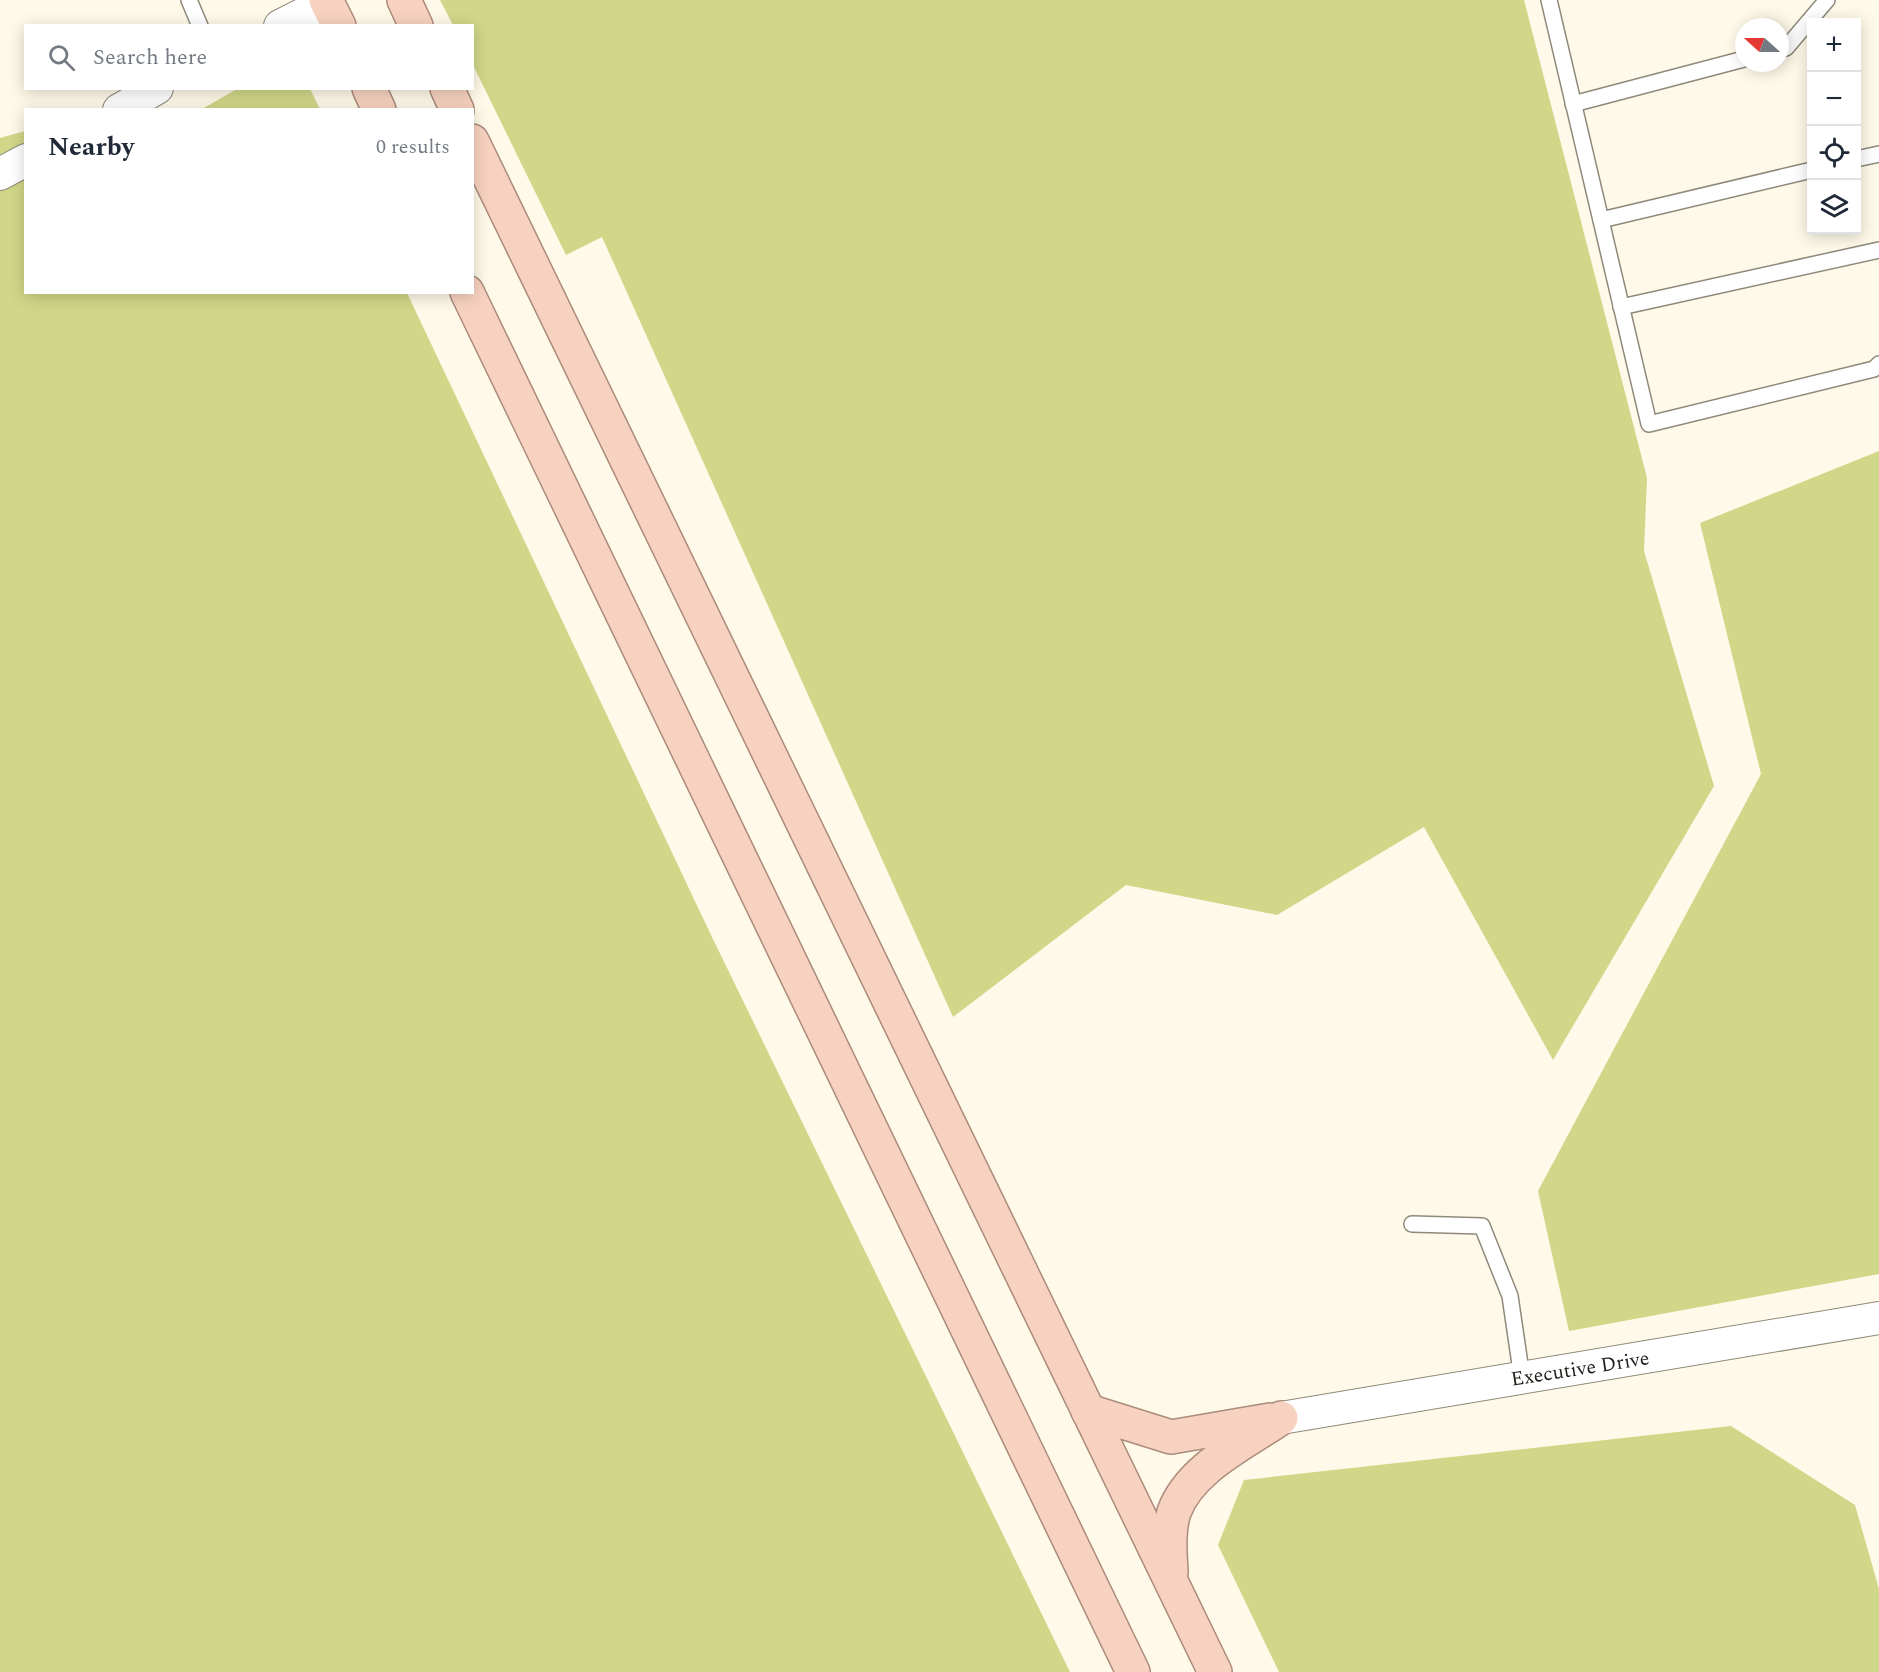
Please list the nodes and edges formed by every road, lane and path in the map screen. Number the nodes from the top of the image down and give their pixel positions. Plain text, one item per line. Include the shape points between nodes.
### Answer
1 (189, 0) edge
2 (404, 0) edge
3 (1549, 0) edge
4 (1827, 0) edge
5 (331, 9) edge
6 (199, 24) edge
7 (286, 24) edge
8 (415, 24) edge
9 (1789, 44) edge
10 (1735, 61) edge
11 (153, 90) edge
12 (370, 90) edge
13 (448, 90) edge
14 (1573, 104) junction
15 (122, 108) edge
16 (378, 108) edge
17 (456, 108) edge
18 (474, 145) edge
19 (1879, 154) edge
20 (1861, 158) edge
21 (24, 161) edge
22 (1807, 171) edge
23 (0, 174) edge
24 (1601, 220) junction
25 (1879, 250) edge
26 (469, 294) edge
27 (1622, 307) junction
28 (1879, 364) edge
29 (1412, 1224) dead end
30 (1879, 1318) edge
31 (1522, 1378) junction
32 (1088, 1411) junction
33 (1281, 1418) junction
34 (1171, 1581) junction
35 (1133, 1672) edge
36 (1215, 1672) edge

1 - 6 lane
2 - 8 highway
3 - 14 lane
4 - 9 lane
5 - 7 street
10 - 14 lane
11 - 15 street
12 - 16 highway
13 - 17 highway
14 - 24 lane
18 - 32 highway
19 - 20 lane
21 - 23 street
22 - 24 lane
24 - 27 lane
25 - 27 lane
26 - 35 highway
27 - 28 lane via 1649,424 1874,369
29 - 31 lane via 1482,1226 1510,1296
30 - 31 street, Executive Drive
31 - 33 street, Executive Drive
32 - 33 highway via 1171,1437
32 - 34 highway
33 - 34 highway via 1187,1487 1174,1512 1170,1533
34 - 36 highway

